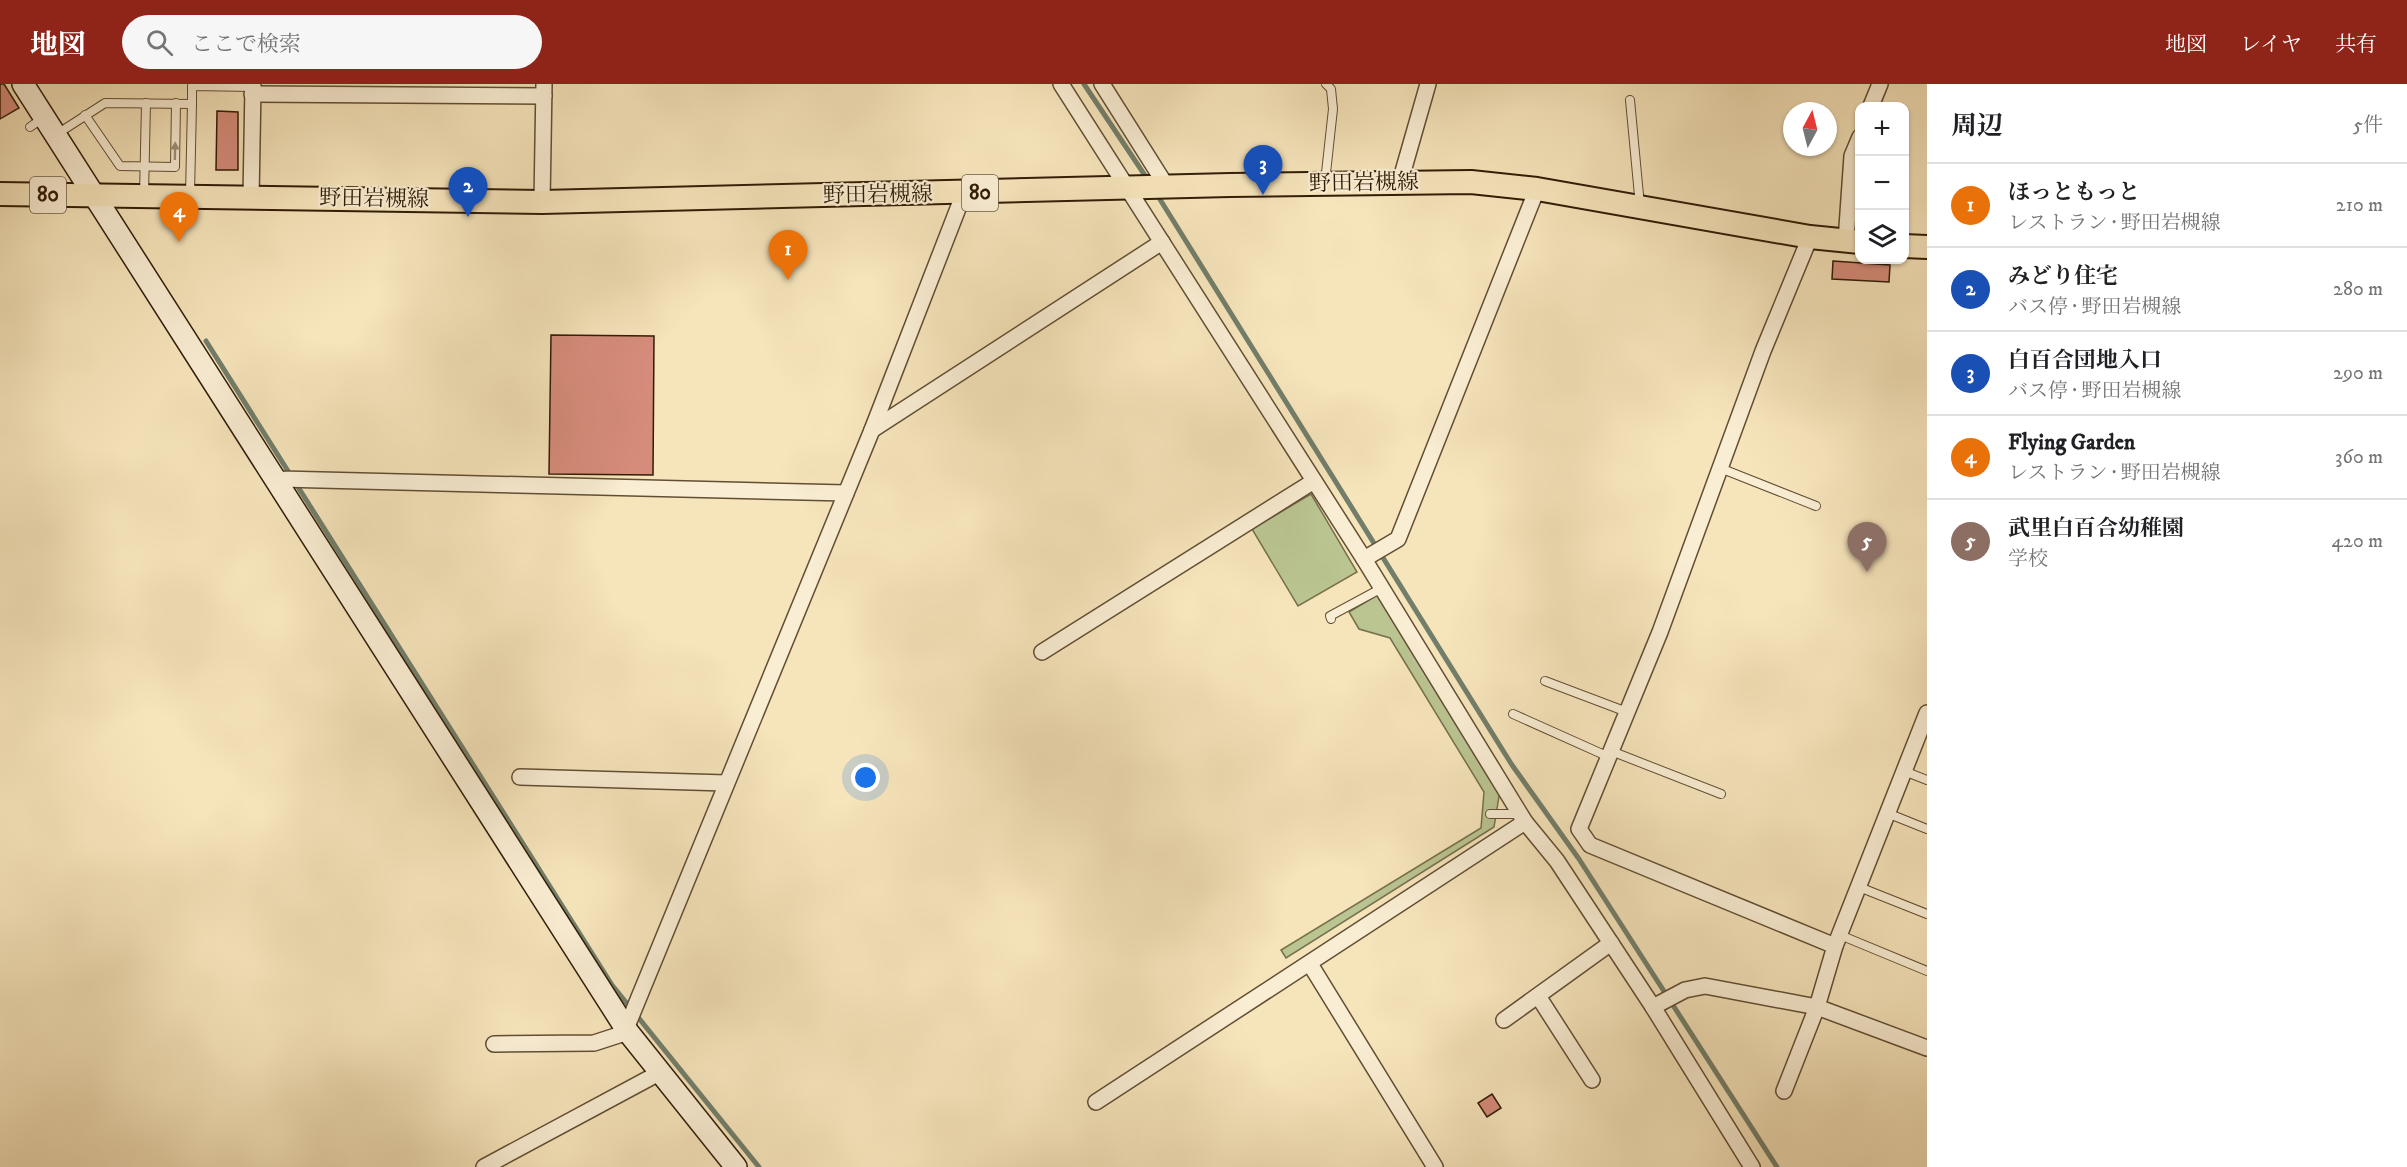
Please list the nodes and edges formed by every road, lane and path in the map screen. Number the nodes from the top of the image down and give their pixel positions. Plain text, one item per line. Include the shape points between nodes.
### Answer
1 (23, 84) edge
2 (1060, 84) edge
3 (1102, 84) edge
4 (1326, 84) edge
5 (1428, 84) edge
6 (1880, 84) edge
7 (252, 88) edge
8 (544, 90) edge
9 (1113, 91) edge
10 (1630, 100) dead end
11 (1873, 102) edge
12 (146, 103) junction
13 (176, 103) junction
14 (192, 104) junction
15 (85, 115) junction
16 (43, 126) junction
17 (1855, 148) edge
18 (145, 166) junction
19 (1400, 182) junction
20 (1325, 183) junction
21 (1167, 187) junction
22 (1128, 188) junction
23 (1537, 189) junction
24 (964, 193) junction
25 (0, 195) edge
26 (95, 195) junction
27 (144, 196) junction
28 (190, 196) junction
29 (251, 197) junction
30 (542, 202) junction
31 (1641, 207) junction
32 (1810, 237) junction
33 (1162, 242) junction
34 (1853, 242) edge
35 (1909, 246) edge
36 (1927, 247) edge
37 (872, 430) junction
38 (1720, 468) junction
39 (278, 478) junction
40 (1314, 481) junction
41 (846, 493) junction
42 (1816, 506) dead end
43 (1364, 559) junction
44 (1382, 588) junction
45 (1331, 619) dead end
46 (1042, 652) dead end
47 (1545, 681) dead end
48 (1627, 712) junction
49 (1927, 713) edge
50 (1512, 714) dead end
51 (1610, 754) junction
52 (1904, 771) junction
53 (520, 777) dead end
54 (1927, 780) edge
55 (726, 783) junction
56 (1721, 794) dead end
57 (1887, 813) junction
58 (1490, 814) dead end
59 (1523, 818) junction
60 (1927, 829) edge
61 (1859, 887) junction
62 (1927, 914) edge
63 (1838, 941) junction
64 (1611, 944) junction
65 (1310, 964) junction
66 (1927, 970) edge
67 (1538, 996) junction
68 (1817, 1007) junction
69 (1653, 1008) junction
70 (1504, 1020) dead end
71 (628, 1028) junction
72 (495, 1044) dead end
73 (1927, 1048) edge
74 (659, 1073) junction
75 (1592, 1080) dead end
76 (1785, 1091) dead end
77 (1096, 1102) dead end
78 (484, 1167) edge
79 (736, 1167) edge
80 (1435, 1167) edge
81 (1752, 1167) edge

1 - 16 street
2 - 22 street
3 - 9 street
4 - 20 lane via 1331,89 1333,109
5 - 19 street
6 - 11 street
7 - 8 street
7 - 14 lane via 192,86
7 - 29 street
8 - 30 street
9 - 21 street
10 - 31 lane
12 - 13 lane
12 - 15 lane via 105,103
12 - 18 lane
13 - 14 lane
18 -> 13 lane via 175,167
14 - 28 lane via 195,138
15 - 16 lane
15 - 18 lane via 120,166
16 - 26 street
17 - 34 street
18 - 27 lane
19 - 20 main road, 野田岩槻線 / 80
19 - 23 main road, 野田岩槻線 / 80 via 1472,182
20 - 21 main road, 野田岩槻線 / 80
21 - 22 main road, 野田岩槻線 / 80
22 - 24 main road, 野田岩槻線 / 80
22 - 33 street
23 - 31 main road, 野田岩槻線 / 80
23 - 43 street via 1398,538
24 - 30 main road, 野田岩槻線 / 80
24 - 37 street
25 - 26 main road, 野田岩槻線 / 80
26 - 27 main road, 野田岩槻線 / 80
26 - 39 street
27 - 28 main road, 野田岩槻線 / 80
28 - 29 main road, 野田岩槻線 / 80
29 - 30 main road, 野田岩槻線 / 80
31 - 32 main road, 野田岩槻線 / 80
32 - 34 main road, 野田岩槻線 / 80
32 - 38 street
33 - 37 street
33 - 40 street
35 - 36 main road
37 - 41 street
38 - 42 lane
38 - 48 street
39 - 41 street
39 - 71 street
40 - 43 street
40 - 46 street
41 - 55 street
43 - 44 street
44 - 45 lane via 1330,616
44 - 59 street
47 - 48 lane
48 - 51 street
49 - 52 street
50 - 51 lane
51 - 56 lane
51 - 63 street via 1579,829 1590,845
52 - 54 lane
52 - 57 street
53 - 55 street
55 - 71 street
57 - 60 lane
57 - 61 street
58 - 59 lane
59 - 64 street via 1557,861
59 - 65 street
61 - 62 lane
61 - 63 street
63 - 66 lane
63 - 68 street
64 - 67 street
64 - 69 street
65 - 77 street
65 - 80 street
67 - 70 street
67 - 75 street
68 - 69 street via 1705,986 1684,990
68 - 73 street
68 - 76 street
69 - 81 street
71 - 72 street via 594,1043
71 - 74 street
74 - 78 street
74 - 79 street

